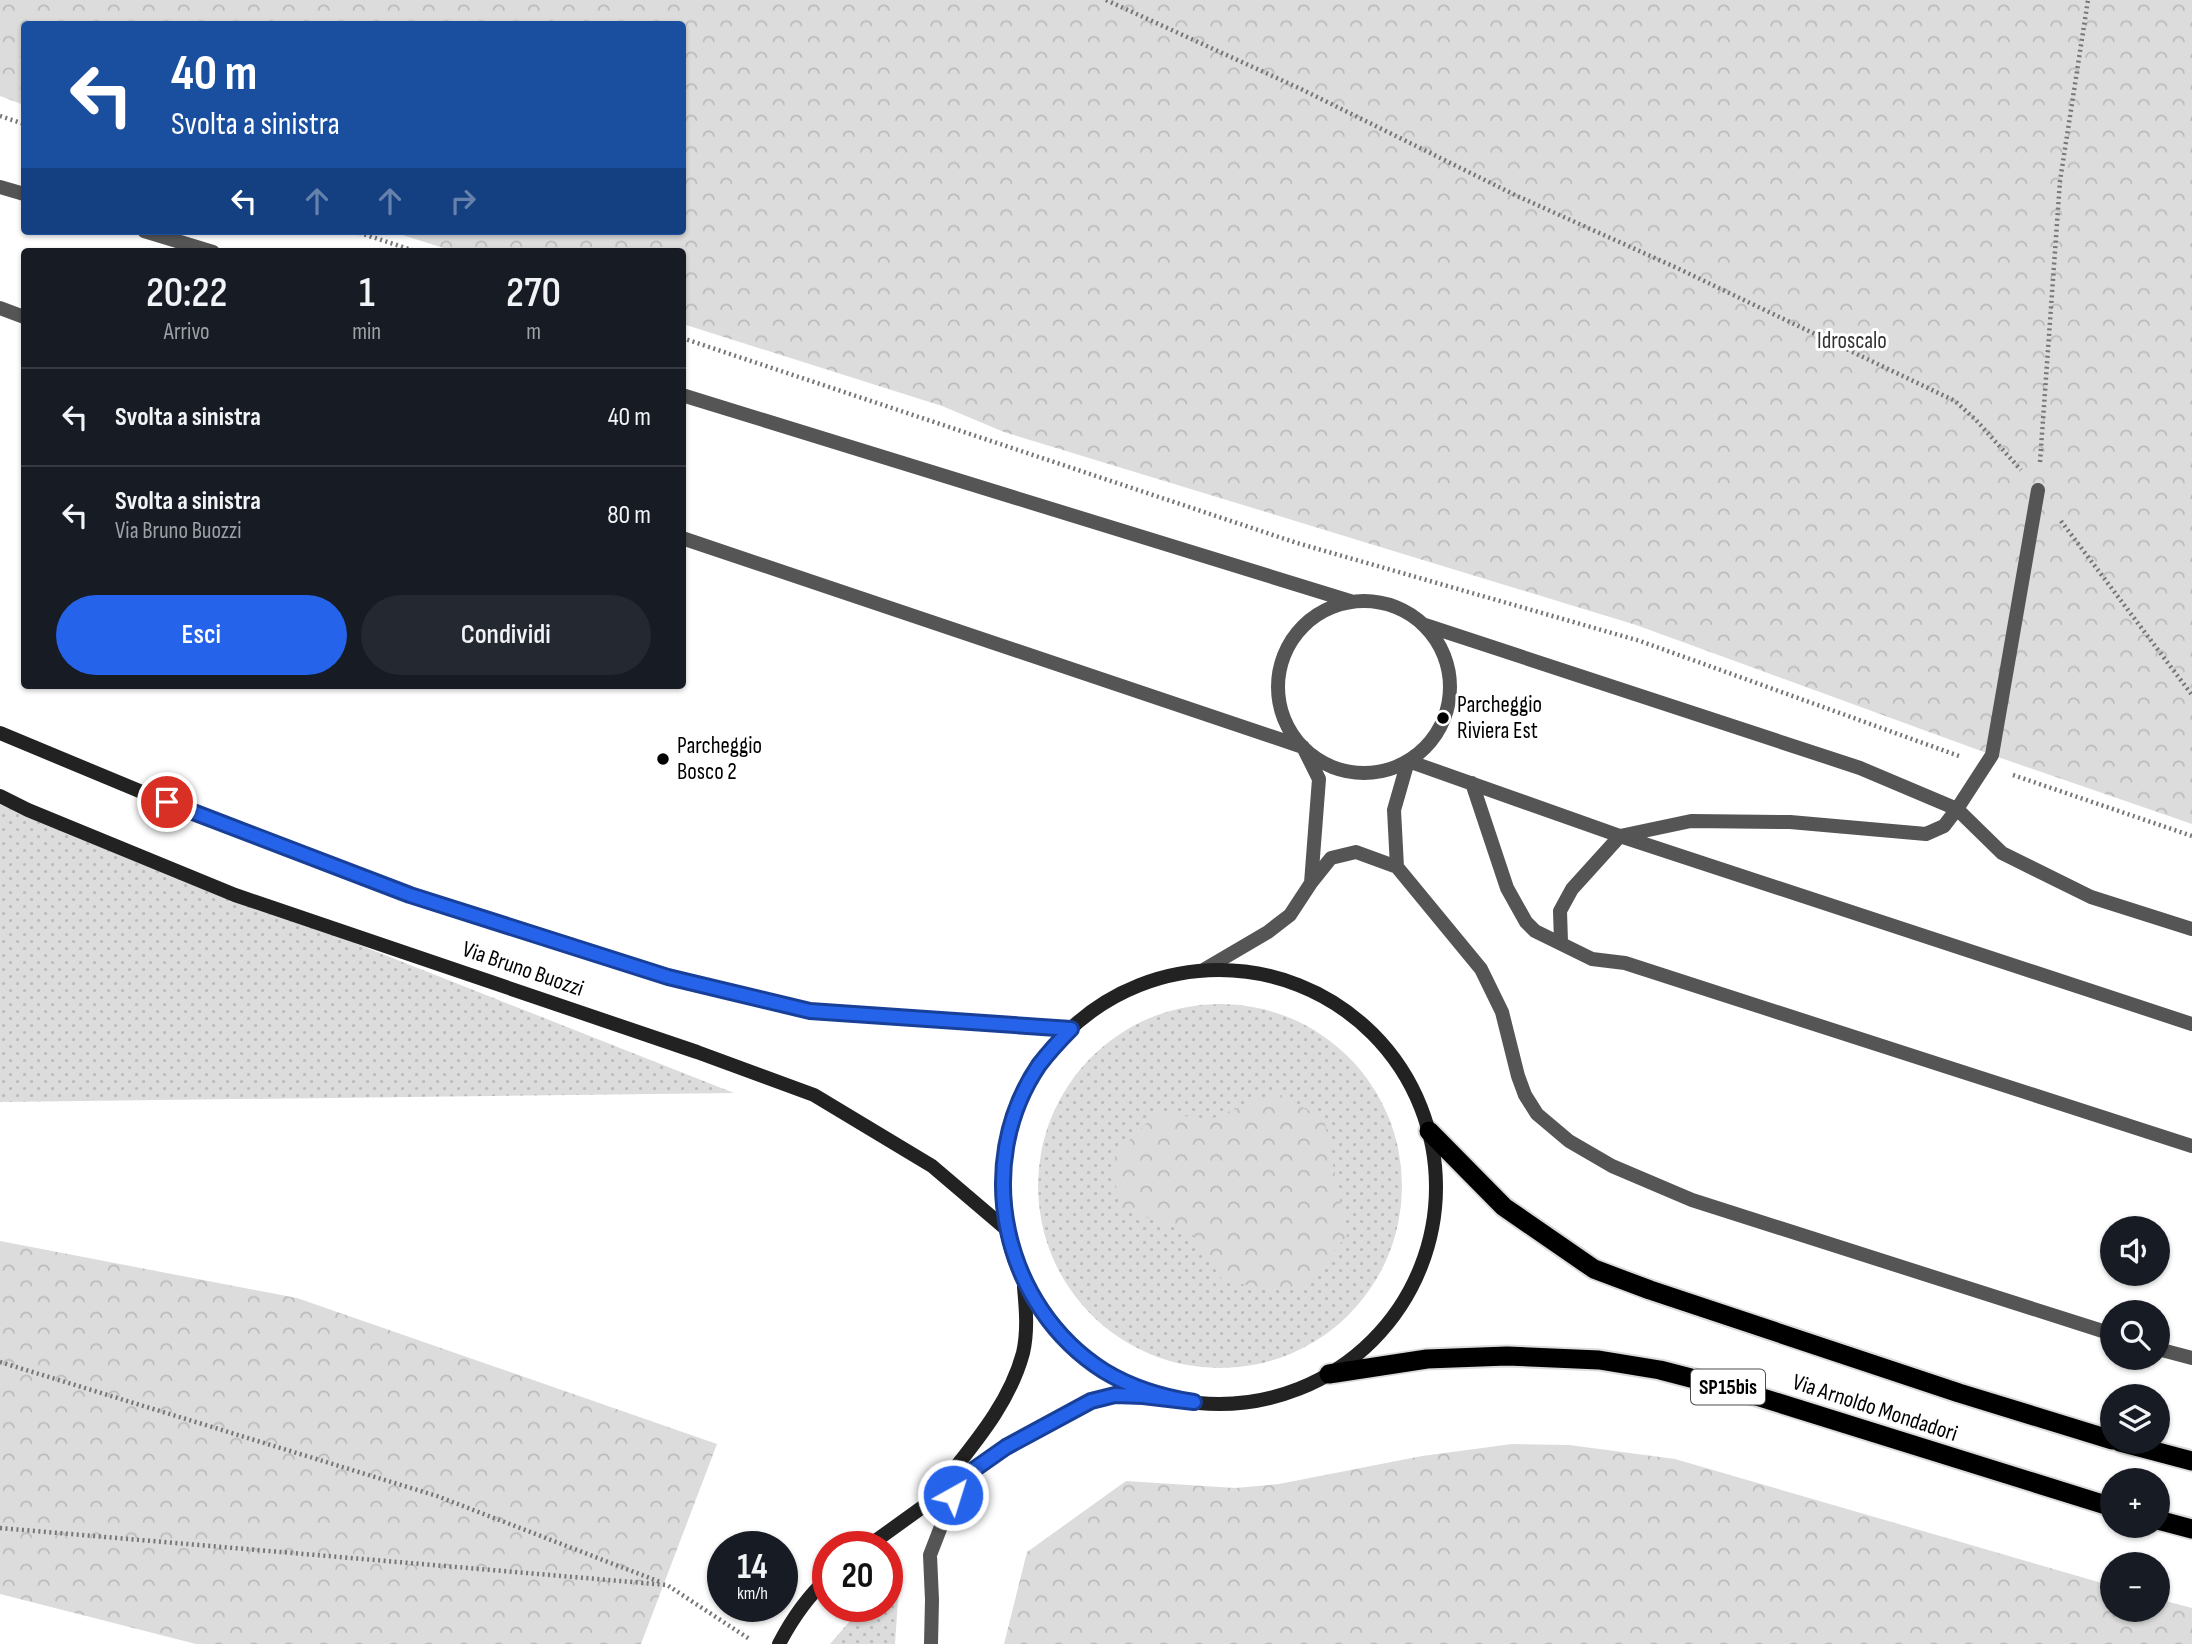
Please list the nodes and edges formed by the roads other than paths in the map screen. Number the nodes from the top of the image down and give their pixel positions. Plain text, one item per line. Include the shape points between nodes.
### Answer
1 (0, 187) edge
2 (21, 193) edge
3 (157, 235) edge
4 (200, 248) edge
5 (0, 308) edge
6 (21, 316) edge
7 (686, 396) edge
8 (2038, 490) road end
9 (686, 539) edge
10 (1350, 601) junction
11 (1425, 625) junction
12 (0, 733) edge
13 (1303, 747) junction
14 (1408, 761) junction
15 (1472, 783) junction
16 (0, 796) edge
17 (1957, 809) junction
18 (1620, 836) junction
19 (1397, 867) junction
20 (1311, 883) junction
21 (2192, 929) edge
22 (1561, 942) junction
23 (1205, 970) junction
24 (2192, 1024) edge
25 (1071, 1029) junction
26 (1429, 1131) junction
27 (2192, 1146) edge
28 (1006, 1229) junction
29 (1024, 1281) junction
30 (2100, 1330) edge
31 (2170, 1352) edge
32 (2192, 1358) edge
33 (1329, 1374) junction
34 (1194, 1402) junction
35 (2100, 1436) edge
36 (2165, 1454) edge
37 (2192, 1461) edge
38 (959, 1480) junction
39 (931, 1500) junction
40 (2100, 1503) edge
41 (2170, 1523) edge
42 (2192, 1528) edge
43 (889, 1531) edge
44 (812, 1594) edge
45 (779, 1644) edge
46 (930, 1644) edge

1 - 2 street
3 - 4 street
5 - 6 street
7 - 10 street
8 - 17 street via 1992,755
9 - 13 street
10 - 11 street via 1377,601 1403,609
10 - 13 street via 1325,608 1304,623 1288,644 1279,668 1277,694 1283,719
11 - 14 street via 1441,646 1449,671 1449,698 1442,723 1428,745
11 - 17 street via 1860,768
12 - 25 main road, Via Bruno Buozzi via 410,895 668,977 810,1011
13 - 14 street via 1336,769 1360,773 1383,771
13 - 20 street via 1319,779
14 - 15 street
14 - 19 street via 1394,810
15 - 18 street
15 - 22 street via 1518,911 1535,931
16 - 28 main road, Via Bruno Buozzi via 235,895 814,1095 932,1166
17 - 18 street via 1944,826 1926,834 1790,822 1691,821
17 - 21 street via 2002,853 2091,897
18 - 22 street via 1572,889 1560,911
18 - 24 street
19 - 20 street via 1356,852 1331,858
19 - 30 street via 1481,969 1502,1012 1525,1095 1537,1114 1569,1140 1612,1166 1692,1200
20 - 23 street via 1290,915
22 - 27 street via 1592,959 1638,967
23 - 25 main road, SP15bis via 1133,987
23 - 26 main road, SP15bis via 1279,978 1346,1010 1398,1063
25 - 28 main road, SP15bis via 1039,1066 1017,1109 1002,1181
26 - 33 main road, SP15bis via 1435,1201 1419,1269 1383,1329
26 - 35 highway, Via Arnoldo Mondadori / SP15bis via 1504,1207 1594,1269
28 - 29 main road, SP15bis
29 - 34 main road, SP15bis via 1049,1322 1104,1370 1147,1391
29 - 39 main road via 1027,1322 1014,1378 993,1418
31 - 32 street
33 - 34 main road, SP15bis via 1264,1399
33 - 40 highway, Via Arnoldo Mondadori / SP15bis via 1427,1359 1507,1356 1599,1360 1660,1370
34 - 38 main road via 1129,1395 1091,1401 1006,1447
36 - 37 highway
38 - 39 main road
38 - 46 street via 930,1555
39 - 43 main road
41 - 42 highway
44 - 45 main road

